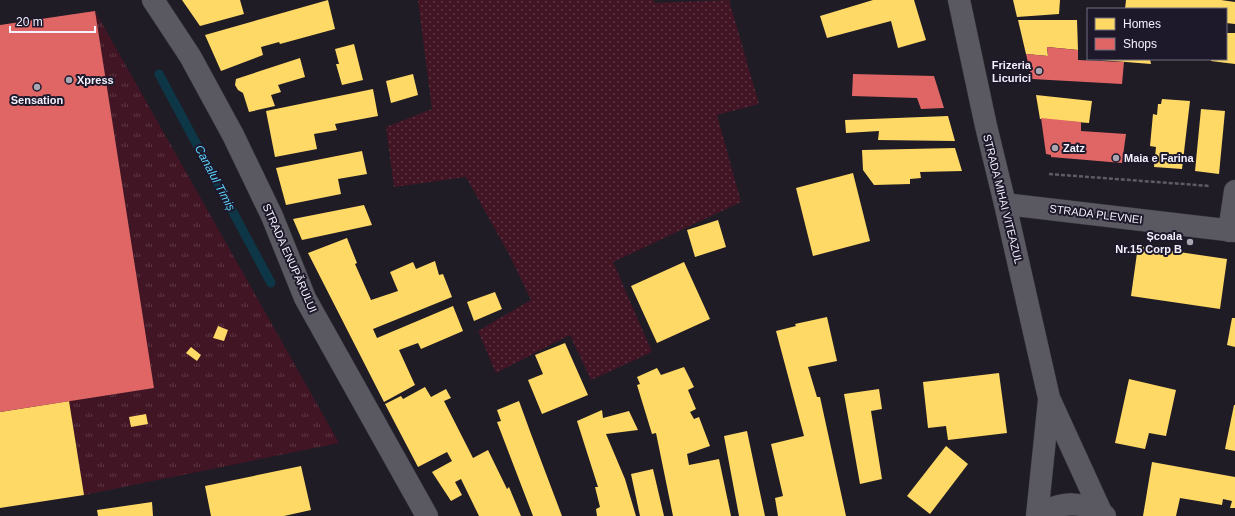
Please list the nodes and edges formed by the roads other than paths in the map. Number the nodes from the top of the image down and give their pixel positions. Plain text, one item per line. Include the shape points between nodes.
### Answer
1 (153, 0) edge
2 (959, 0) edge
3 (1235, 191) edge
4 (1005, 204) junction
5 (1232, 231) edge
6 (1049, 398) junction
7 (1104, 515) edge
8 (427, 516) edge
9 (1037, 516) edge
10 (1040, 516) edge

1 - 8 street, STRADA ENUPĂRULUI via 190,56 233,135 272,216 305,298
2 - 4 street, STRADA MIHAI VITEAZUL
3 - 5 street
4 - 5 street, STRADA PLEVNEI
4 - 6 street, STRADA MIHAI VITEAZUL
6 - 7 street, STRADA MIHAI VITEAZUL
6 - 9 street, STRADA MIHAI VITEAZUL
7 - 10 street via 1087,506 1069,504 1056,507

